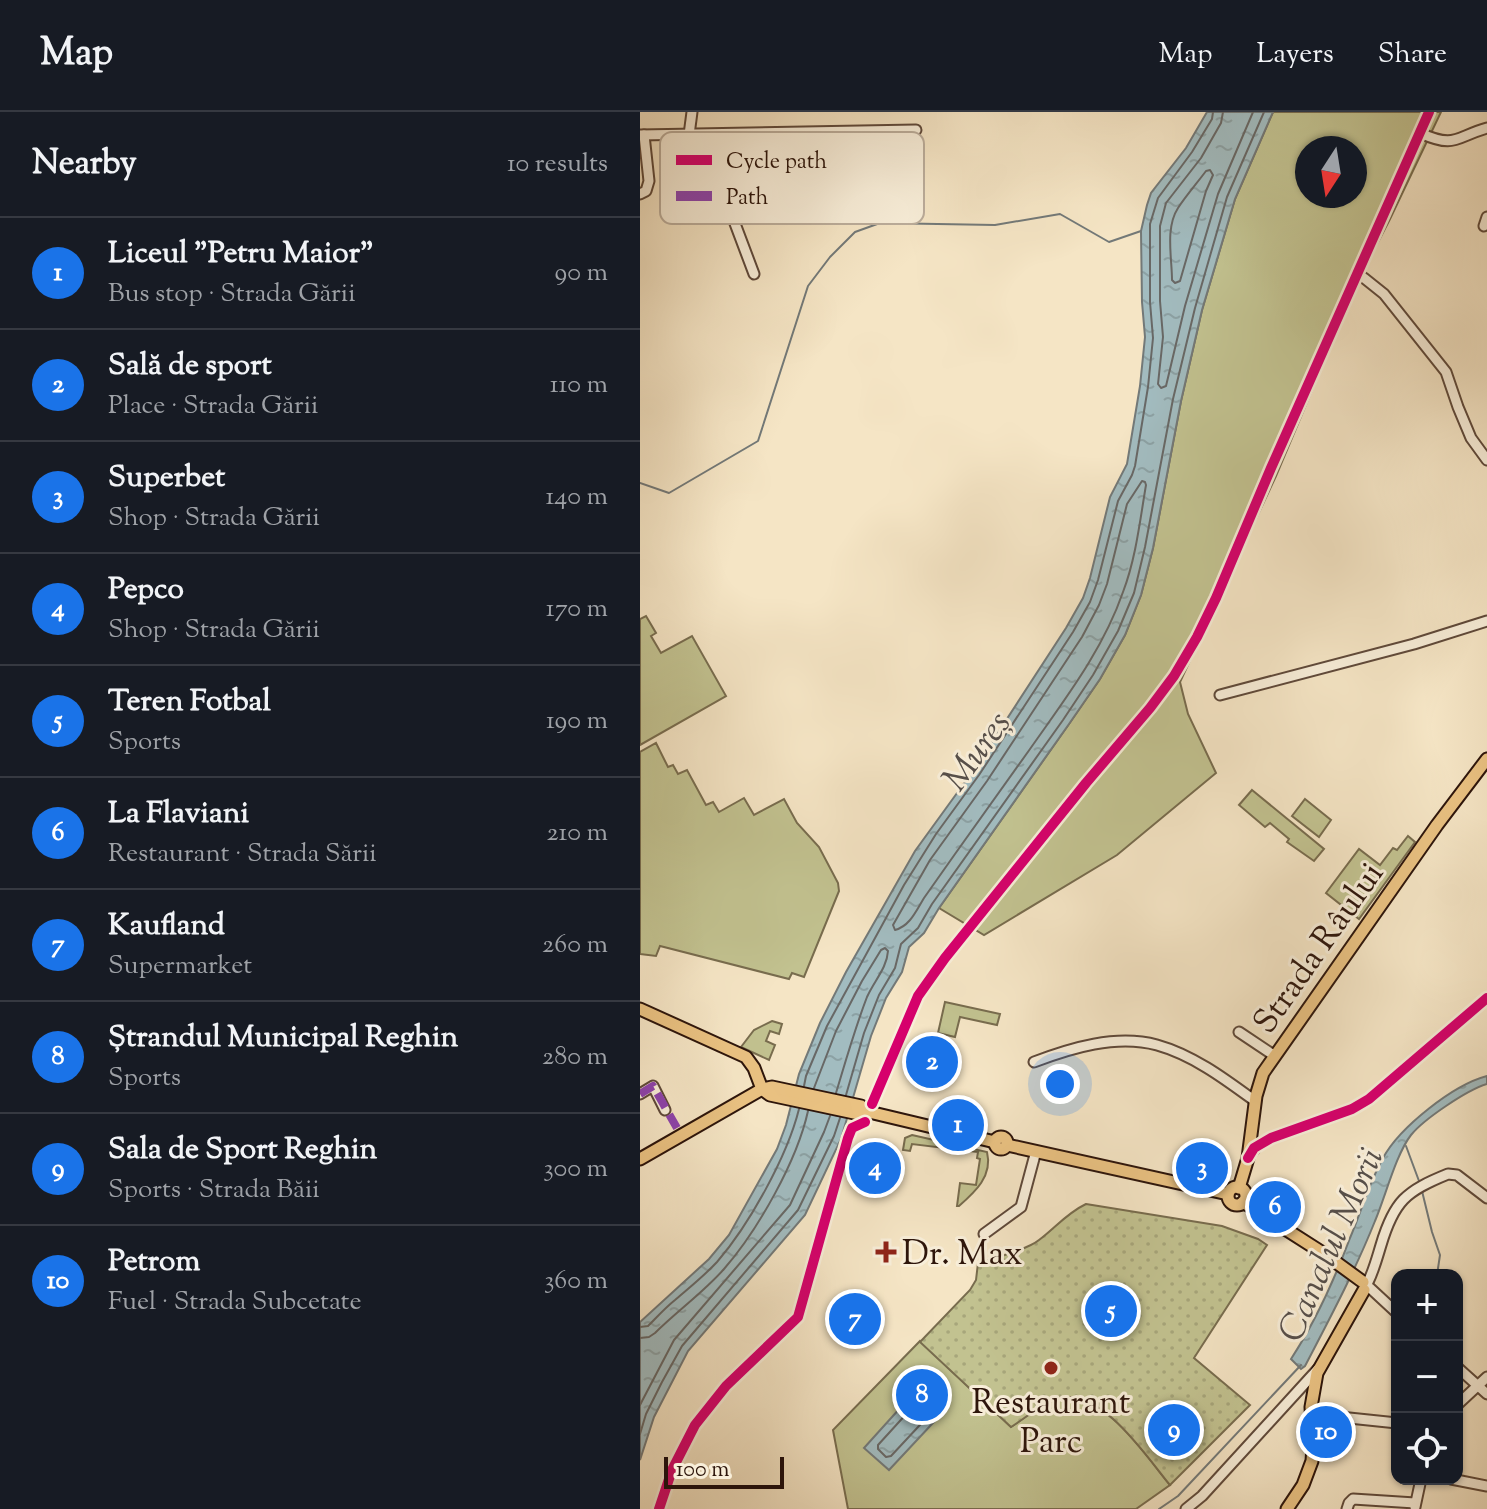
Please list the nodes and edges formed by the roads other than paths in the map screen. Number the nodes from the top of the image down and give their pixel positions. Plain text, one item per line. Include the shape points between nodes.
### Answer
1 (692, 112) edge
2 (1487, 128) edge
3 (916, 130) dead end
4 (689, 132) edge
5 (839, 132) edge
6 (1420, 133) dead end
7 (642, 135) edge
8 (640, 194) edge
9 (735, 224) edge
10 (754, 274) dead end
11 (1364, 278) dead end
12 (1487, 460) edge
13 (1487, 621) edge
14 (1220, 695) dead end
15 (1487, 759) edge
16 (1487, 998) edge
17 (640, 1009) edge
18 (1239, 1032) dead end
19 (1275, 1056) junction
20 (1034, 1062) dead end
21 (768, 1090) junction
22 (640, 1094) edge
23 (1255, 1101) junction
24 (665, 1110) dead end
25 (1036, 1151) junction
26 (1248, 1158) junction
27 (640, 1159) edge
28 (1233, 1191) junction
29 (1487, 1198) edge
30 (984, 1234) dead end
31 (1364, 1284) junction
32 (1391, 1308) edge
33 (1320, 1367) junction
34 (1463, 1372) edge
35 (1487, 1377) edge
36 (1478, 1386) junction
37 (1487, 1394) edge
38 (1463, 1400) edge
39 (1311, 1414) junction
40 (1391, 1422) edge
41 (1463, 1481) edge
42 (1420, 1485) edge
43 (1487, 1486) edge
44 (1416, 1506) edge
45 (1186, 1509) edge
46 (1287, 1509) edge
47 (1347, 1509) edge

1 - 4 street
2 - 6 street via 1452,142
3 - 5 street
7 - 8 street via 649,181
9 - 10 street
11 - 12 street via 1384,294 1446,372 1471,438
13 - 14 street
15 - 19 main road, Strada Râului
16 - 26 street via 1369,1099 1271,1138
17 - 21 main road via 746,1057
18 - 19 street
19 - 23 main road, Strada Râului via 1263,1073
20 - 23 street via 1099,1044 1154,1044 1197,1062
21 - 25 main road
21 - 27 main road
22 - 24 street via 653,1086
23 - 26 main road, Strada Râului
25 - 28 main road
25 - 30 street via 1021,1207
26 - 28 main road, Strada Râului
28 - 31 main road via 1229,1200 1234,1204 1243,1202
29 - 31 street via 1457,1175 1415,1189 1395,1208 1375,1268
31 - 32 street
31 - 33 main road
33 - 39 main road
33 - 45 street
34 - 36 street
35 - 36 street
36 - 37 street
36 - 38 street
39 - 40 street
39 - 46 main road via 1308,1474
41 - 43 street
42 - 44 street
44 - 47 street via 1353,1499

